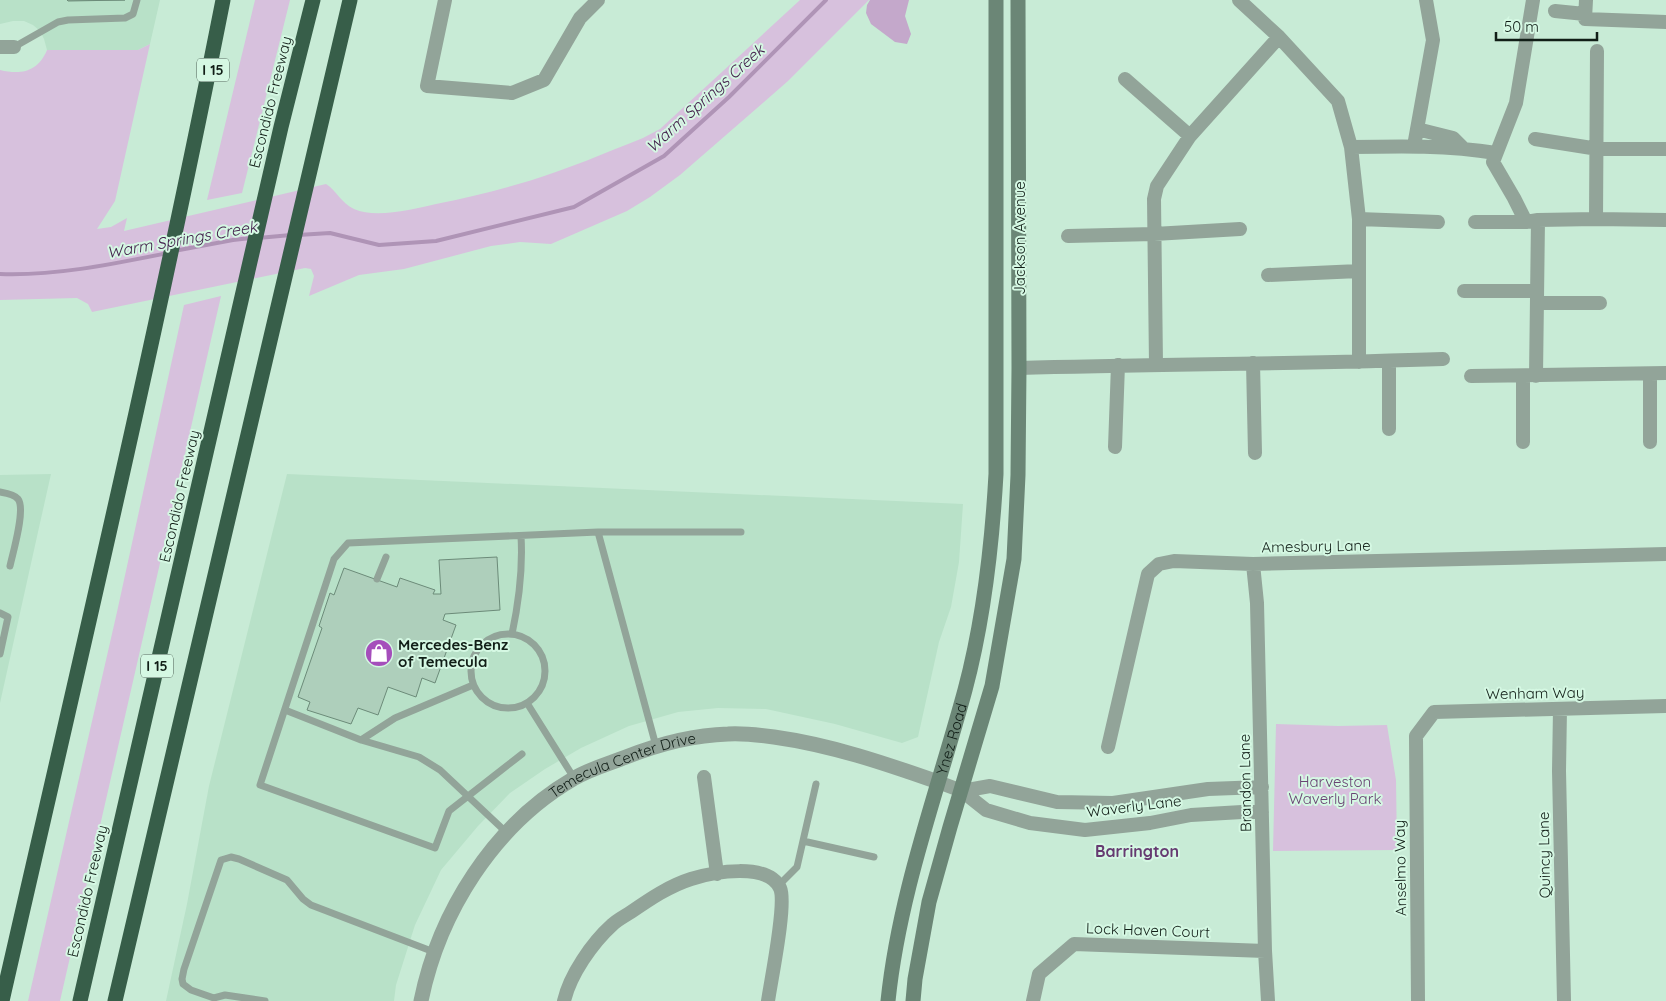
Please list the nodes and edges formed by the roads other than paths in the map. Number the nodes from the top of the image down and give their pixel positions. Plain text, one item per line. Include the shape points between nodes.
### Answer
1 (137, 0) edge
2 (224, 0) edge
3 (230, 0) edge
4 (313, 0) edge
5 (350, 0) edge
6 (445, 0) edge
7 (598, 0) edge
8 (996, 0) edge
9 (1018, 0) edge
10 (1239, 0) edge
11 (1426, 0) edge
12 (1533, 0) edge
13 (1586, 7) edge
14 (1555, 11) dead end
15 (1666, 22) edge
16 (1279, 38) junction
17 (7, 47) edge
18 (1597, 51) dead end
19 (1125, 79) dead end
20 (1417, 130) junction
21 (1190, 136) junction
22 (1535, 139) dead end
23 (196, 140) junction
24 (1414, 146) junction
25 (1351, 147) junction
26 (1463, 148) junction
27 (1598, 149) junction
28 (1666, 149) edge
29 (1495, 158) junction
30 (1359, 219) junction
31 (1596, 219) junction
32 (1666, 220) edge
33 (1532, 221) junction
34 (1438, 222) dead end
35 (1475, 222) dead end
36 (1240, 229) dead end
37 (1154, 234) junction
38 (1068, 236) dead end
39 (996, 248) junction
40 (1019, 248) junction
41 (1359, 271) junction
42 (1268, 275) dead end
43 (1464, 290) dead end
44 (1537, 297) junction
45 (1600, 303) dead end
46 (1443, 360) dead end
47 (1389, 361) junction
48 (1359, 362) junction
49 (1253, 363) junction
50 (1156, 364) junction
51 (1118, 365) junction
52 (1019, 368) junction
53 (1666, 373) edge
54 (1650, 374) junction
55 (1470, 376) dead end
56 (1529, 376) junction
57 (1389, 429) dead end
58 (1523, 442) dead end
59 (1650, 442) dead end
60 (1115, 447) dead end
61 (1255, 453) dead end
62 (996, 474) joint
63 (1018, 475) joint
64 (0, 492) edge
65 (598, 532) junction
66 (741, 532) dead end
67 (521, 536) junction
68 (1666, 554) edge
69 (386, 557) dead end
70 (1253, 564) junction
71 (10, 566) dead end
72 (377, 579) dead end
73 (0, 613) edge
74 (512, 634) junction
75 (0, 654) edge
76 (473, 685) junction
77 (527, 704) junction
78 (1666, 706) edge
79 (1560, 709) junction
80 (285, 710) junction
81 (329, 717) dead end
82 (326, 726) junction
83 (1416, 736) joint
84 (361, 740) junction
85 (656, 746) junction
86 (1108, 747) dead end
87 (522, 754) dead end
88 (704, 777) dead end
89 (574, 778) junction
90 (938, 782) junction
91 (816, 784) dead end
92 (1262, 787) junction
93 (962, 791) junction
94 (467, 796) junction
95 (1262, 812) junction
96 (506, 833) junction
97 (803, 841) junction
98 (874, 857) dead end
99 (717, 874) junction
100 (778, 886) junction
101 (434, 952) junction
102 (1264, 952) junction
103 (2, 1001) edge
104 (80, 1001) edge
105 (115, 1001) edge
106 (265, 1001) edge
107 (422, 1001) edge
108 (564, 1001) edge
109 (768, 1001) edge
110 (888, 1001) edge
111 (913, 1001) edge
112 (1033, 1001) edge
113 (1268, 1001) edge
114 (1418, 1001) edge
115 (1564, 1001) edge

1 - 17 lane via 133,14 125,18 58,22
2 - 23 highway
3 - 23 highway, I 15
4 - 104 highway, Escondido Freeway / I 15
5 - 105 highway
6 - 7 street via 427,86 512,93 544,80 580,18
8 - 39 main road, Jackson Avenue
9 - 40 main road, Jackson Avenue
10 - 16 street
11 - 20 street via 1433,40
12 - 29 street via 1516,103
13 - 14 street
13 - 15 street via 1585,19
16 - 21 street
16 - 25 street via 1338,101
18 - 27 street
19 - 21 street
20 - 24 street
20 - 26 street via 1453,138
21 - 37 street via 1157,186
22 - 27 street
23 - 103 highway, I 15
24 - 25 street
24 - 26 street
25 - 30 street
26 - 29 street
27 - 28 street
27 - 31 street
29 - 33 street via 1514,198
30 - 34 street
30 - 41 street
31 - 32 street
31 - 33 street
33 - 35 street
33 - 44 street
36 - 37 street
37 - 38 street
37 - 50 street
39 - 40 main road
39 - 62 main road, Jackson Avenue
40 - 52 main road, Jackson Avenue
41 - 42 street
41 - 48 street
43 - 44 street
44 - 45 street
44 - 56 street
46 - 47 street
47 - 48 street
47 - 57 street
48 - 49 street
49 - 50 street
49 - 61 street
50 - 51 street
51 - 52 street
51 - 60 street
52 - 63 main road, Jackson Avenue
53 - 54 street
54 - 56 street
54 - 59 street
55 - 56 street
56 - 58 street
62 - 90 main road, Ynez Road via 980,627
63 - 93 main road, Ynez Road via 1014,559 999,650
64 - 71 lane via 15,496 21,505
65 - 66 lane
65 - 67 lane
65 - 85 lane
67 - 74 lane via 522,565
67 - 80 lane via 348,543 334,559
68 - 70 street, Amesbury Lane
69 - 72 lane
70 - 86 street, Amesbury Lane via 1174,561 1159,564 1148,574
70 - 92 street, Brandon Lane
73 - 75 lane via 8,618
74 - 76 lane via 494,637 478,648 470,672
74 - 77 lane via 533,644 544,664 542,686
76 - 77 lane via 486,702 496,707 507,709
76 - 84 lane via 394,718
77 - 89 lane
78 - 79 street, Wenham Way
79 - 83 street, Wenham Way via 1434,712
79 - 115 street, Quincy Lane
80 - 82 lane
80 - 94 lane via 260,785 436,848 448,811
81 - 82 lane
82 - 84 lane
83 - 114 street, Anselmo Way
84 - 94 lane via 419,757 440,770
85 - 89 street, Temecula Center Drive
85 - 90 street, Temecula Center Drive via 703,736 754,735 838,749
87 - 94 lane
88 - 99 street
89 - 96 street, Temecula Center Drive via 535,805
90 - 93 street
90 - 110 main road, Ynez Road via 902,909
91 - 97 lane
92 - 93 street, Waverly Lane via 1208,789 1113,803 1058,802 990,786
92 - 95 street, Brandon Lane
93 - 95 street, Waverly Lane via 986,810 1030,823 1085,830 1191,815
93 - 111 main road, Ynez Road via 930,902
94 - 96 lane
95 - 102 street, Brandon Lane
96 - 101 street, Temecula Center Drive via 469,884
97 - 98 lane
97 - 100 lane via 796,867
99 - 100 street via 755,871 771,877
99 - 108 street via 691,879 657,894 612,924 588,952 567,988
100 - 109 street via 782,911
101 - 106 lane via 312,905 286,880 231,857 221,860 182,980 191,990 214,998 225,995
101 - 107 street, Temecula Center Drive
102 - 112 street, Lock Haven Court via 1074,944 1039,974
102 - 113 street, Brandon Lane

